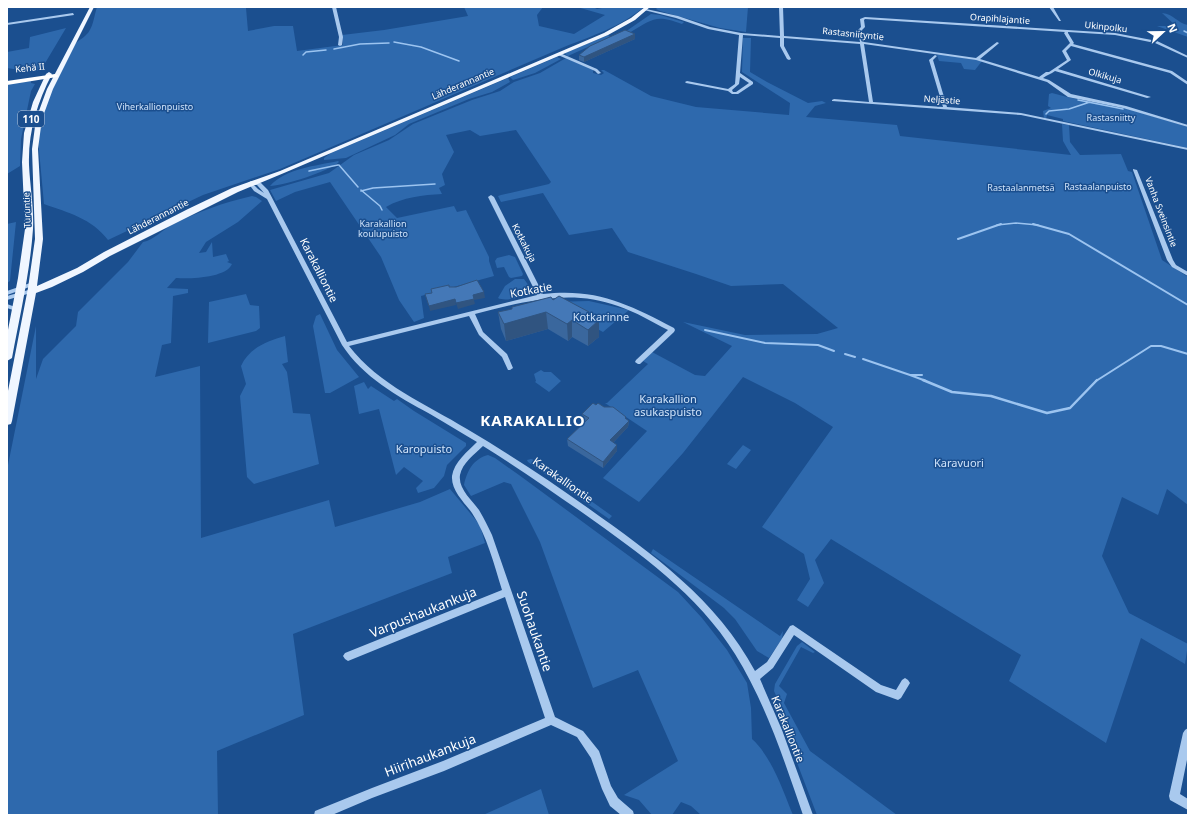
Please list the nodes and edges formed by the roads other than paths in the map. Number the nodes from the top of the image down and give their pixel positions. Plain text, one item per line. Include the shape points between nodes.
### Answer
1 (88, 7) edge
2 (92, 7) edge
3 (334, 7) edge
4 (781, 7) edge
5 (1050, 7) edge
6 (647, 8) edge
7 (73, 14) dead end
8 (1060, 20) dead end
9 (7, 24) edge
10 (1067, 31) junction
11 (740, 34) junction
12 (782, 36) junction
13 (863, 43) junction
14 (997, 43) dead end
15 (340, 45) dead end
16 (1072, 45) junction
17 (559, 54) junction
18 (935, 56) dead end
19 (1188, 57) edge
20 (58, 58) dead end
21 (789, 59) dead end
22 (977, 59) junction
23 (1056, 70) junction
24 (599, 73) dead end
25 (738, 74) junction
26 (51, 75) junction
27 (1042, 80) junction
28 (7, 81) edge
29 (688, 82) dead end
30 (1188, 84) edge
31 (729, 90) junction
32 (1149, 98) dead end
33 (834, 100) dead end
34 (871, 103) junction
35 (944, 108) junction
36 (1188, 126) edge
37 (1188, 149) edge
38 (1135, 170) dead end
39 (254, 185) junction
40 (491, 197) dead end
41 (107, 254) junction
42 (1188, 274) edge
43 (32, 288) junction
44 (43, 288) junction
45 (20, 292) junction
46 (7, 293) edge
47 (541, 296) junction
48 (7, 298) edge
49 (7, 306) edge
50 (16, 309) junction
51 (471, 313) junction
52 (345, 345) junction
53 (7, 358) edge
54 (638, 362) dead end
55 (510, 368) dead end
56 (12, 396) junction
57 (7, 421) edge
58 (482, 442) junction
59 (508, 592) junction
60 (348, 656) dead end
61 (754, 678) junction
62 (905, 683) dead end
63 (551, 720) junction
64 (1188, 733) edge
65 (1188, 805) edge
66 (319, 815) edge
67 (629, 815) edge
68 (808, 815) edge

1 - 20 main road
2 - 26 main road, Turuntie / 110
3 - 15 street via 341,37
4 - 12 street
5 - 8 street
6 - 11 street, Rastasniityntie via 709,28
6 - 17 main road, Lähderannantie via 617,28
7 - 9 street
10 - 13 street, Orapihlajantie via 865,18 862,19 863,27 860,30
10 - 16 street
10 - 19 street, Ukinpolku via 1112,34 1154,42
11 - 12 street, Rastasniityntie
11 - 25 street
12 - 13 street, Rastasniityntie
12 - 21 street via 783,48
13 - 22 street, Rastasniityntie
13 - 34 street
14 - 22 street
16 - 23 street via 1064,51 1068,60
16 - 30 street via 1171,72
17 - 24 street
17 - 39 main road, Lähderannantie
18 - 35 street via 931,60
22 - 27 street, Rastasniityntie
23 - 27 street
23 - 32 street, Olkikuja
25 - 31 street via 737,84
25 - 31 street via 752,84 736,93
26 - 28 highway, Kehä II
26 - 43 main road, Turuntie / 110 via 35,139 39,231
26 - 45 main road, Turuntie / 110 via 35,106 27,139 29,227
27 - 36 street, Rastasniityntie via 1060,93 1132,109
29 - 31 street
33 - 34 street, Neljästie
34 - 35 street, Neljästie
35 - 37 street, Neljästie via 1021,114
38 - 42 street, Vanha Sveinsintie via 1170,260 1174,266
39 - 41 main road, Lähderannantie via 218,198
39 - 52 street, Karakalliontie via 268,198
40 - 47 street, Kotkakuja
41 - 43 main road, Lähderannantie
41 - 44 main road, Lähderannantie
43 - 44 main road, Lähderannantie
43 - 45 street, Lähderannantie
43 - 56 main road, Turuntie / 110
44 - 56 main road via 38,298 23,371
45 - 46 street
45 - 48 street
45 - 50 main road, Turuntie / 110
47 - 51 street, Kotkatie
47 - 54 street, Kotkatie via 586,296 606,300 672,330
49 - 50 street
50 - 53 main road, Turuntie / 110
51 - 52 street, Kotkatie
51 - 55 street via 481,333 505,356
52 - 58 street, Karakalliontie via 365,367 388,385
56 - 57 main road, Turuntie / 110
58 - 59 street, Suohaukantie via 462,463 457,471 456,480 462,494 482,522
58 - 61 street, Karakalliontie via 534,474 675,577 704,605 737,649
59 - 60 street, Varpushaukankuja
59 - 63 street, Suohaukantie
61 - 62 street via 770,665 793,630 879,689 898,695
61 - 68 street, Karakalliontie via 778,731
63 - 66 street, Hiirihaukankuja via 444,766
63 - 67 street via 580,734 595,755 614,802
64 - 65 street via 1174,796

